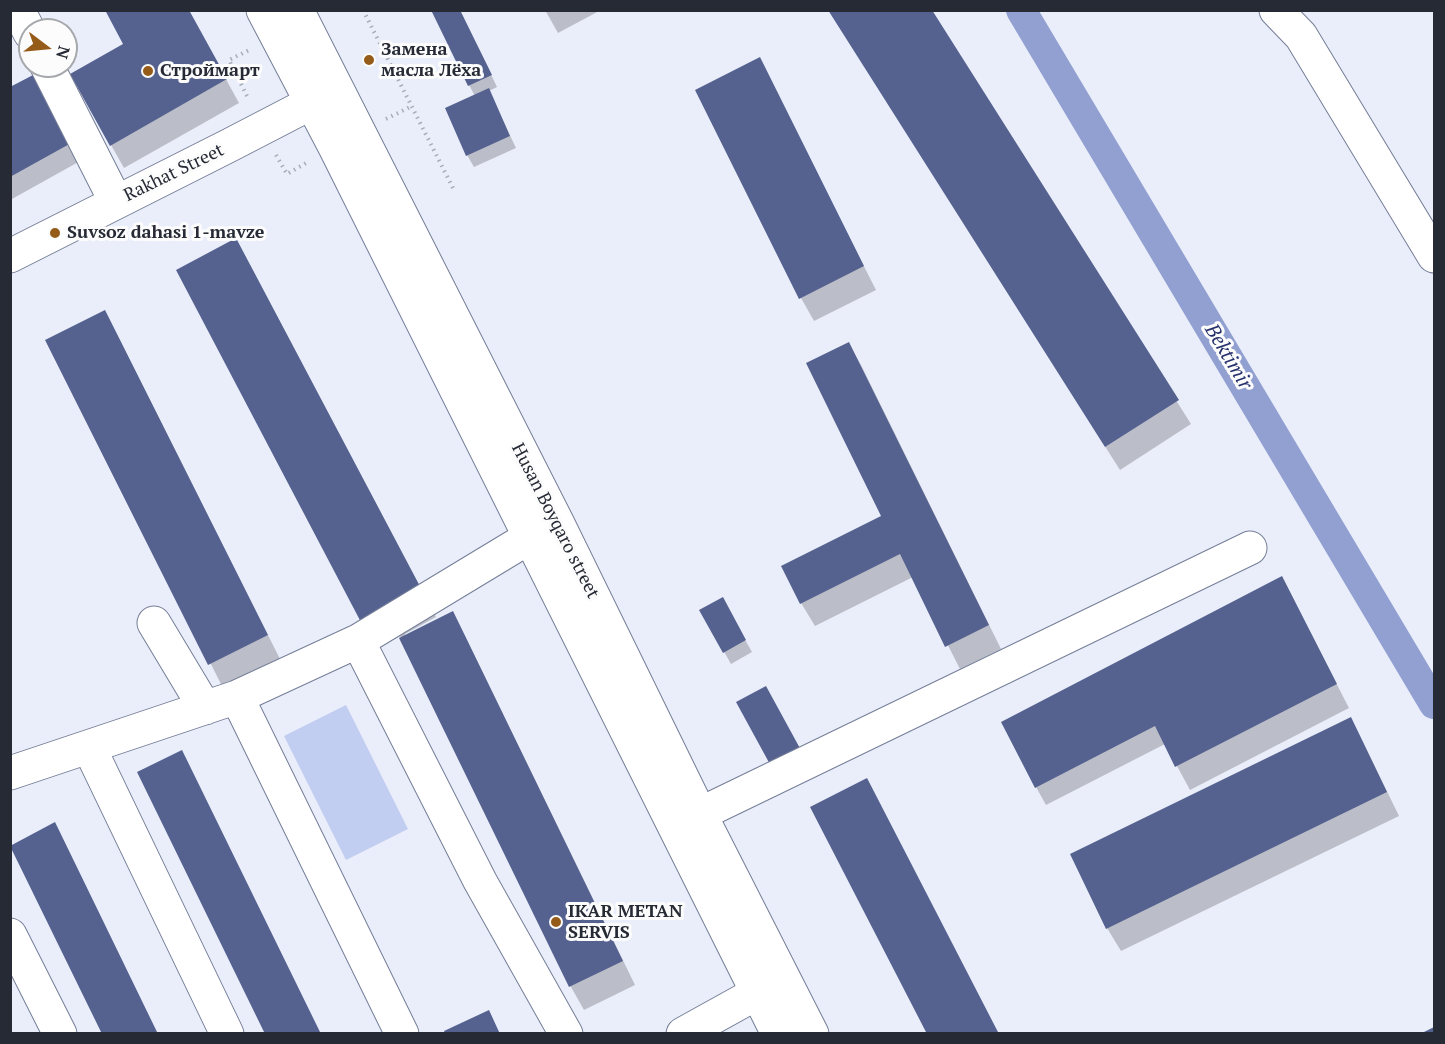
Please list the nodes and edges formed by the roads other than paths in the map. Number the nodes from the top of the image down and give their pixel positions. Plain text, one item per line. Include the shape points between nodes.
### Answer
1 (264, 10) edge
2 (297, 10) edge
3 (1276, 10) edge
4 (52, 78) edge
5 (324, 96) junction
6 (116, 202) junction
7 (10, 256) edge
8 (1434, 256) edge
9 (544, 531) junction
10 (1250, 548) dead end
11 (154, 623) dead end
12 (358, 641) junction
13 (237, 697) junction
14 (204, 708) junction
15 (89, 747) junction
16 (10, 773) edge
17 (700, 814) junction
18 (10, 935) edge
19 (758, 993) junction
20 (60, 1034) edge
21 (227, 1034) edge
22 (402, 1034) edge
23 (566, 1034) edge
24 (683, 1034) edge
25 (778, 1034) edge
26 (812, 1034) edge

1 - 5 main road, Husan Boyqaro street
2 - 5 main road, Husan Boyqaro street
3 - 8 main road via 1301,36
4 - 6 main road
5 - 6 main road, Rakhat Street
5 - 9 main road, Husan Boyqaro street
6 - 7 main road, Rakhat Street
9 - 12 main road
9 - 17 main road, Husan Boyqaro street
9 - 19 main road, Husan Boyqaro street
10 - 17 main road
11 - 14 main road
12 - 13 main road
12 - 23 main road via 480,881
13 - 14 main road
13 - 22 main road
14 - 15 main road
15 - 16 main road
15 - 21 main road
17 - 26 main road, Husan Boyqaro street
18 - 20 main road
19 - 24 main road
19 - 25 main road, Husan Boyqaro street

